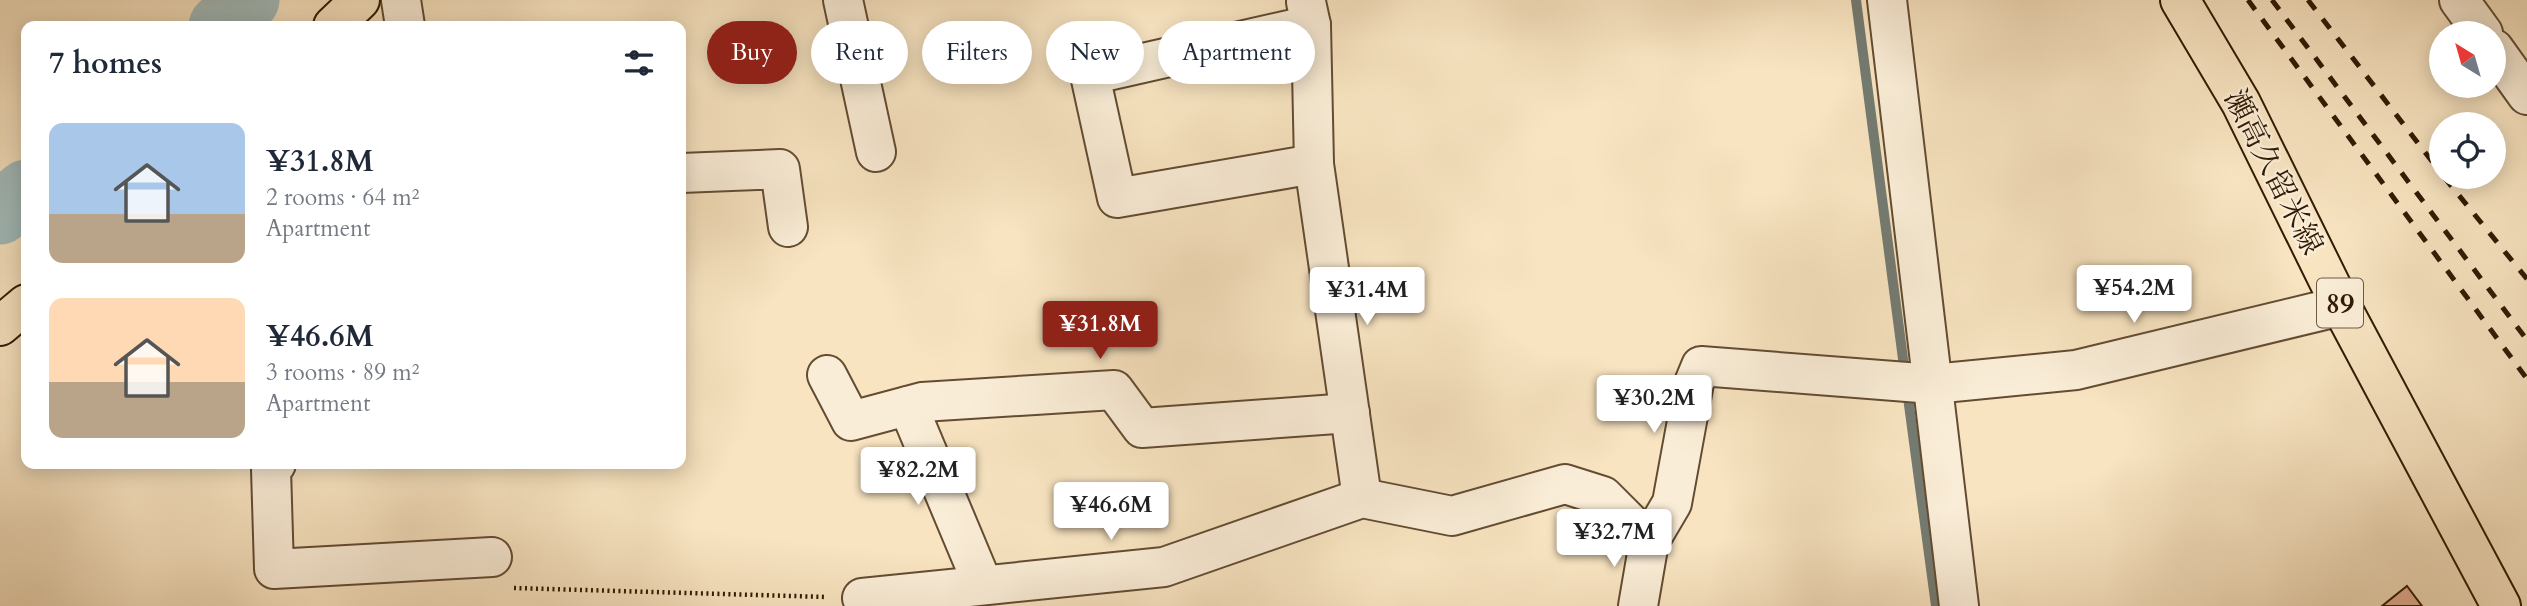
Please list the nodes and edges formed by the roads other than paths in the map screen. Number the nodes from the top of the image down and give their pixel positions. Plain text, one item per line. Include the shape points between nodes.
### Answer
1 (359, 0) edge
2 (401, 0) edge
3 (843, 0) edge
4 (1887, 0) edge
5 (2180, 0) edge
6 (2459, 0) edge
7 (1308, 12) edge
8 (337, 21) edge
9 (404, 21) edge
10 (2474, 21) edge
11 (2506, 66) edge
12 (2527, 95) edge
13 (876, 152) dead end
14 (1314, 164) junction
15 (686, 173) edge
16 (789, 227) dead end
17 (2341, 306) junction
18 (21, 308) edge
19 (0, 326) edge
20 (827, 375) dead end
21 (1933, 384) junction
22 (908, 406) junction
23 (1350, 413) junction
24 (271, 469) edge
25 (1362, 498) junction
26 (1649, 542) junction
27 (502, 572) road end
28 (983, 585) junction
29 (862, 598) road end
30 (1638, 606) edge
31 (1959, 606) edge
32 (2501, 606) edge

1 - 8 main road
2 - 9 street
3 - 13 street
4 - 21 street
5 - 17 main road, 瀬高久留米線 / 89 via 2241,103
6 - 10 street
7 - 14 street
7 - 14 street via 1090,75 1117,198
11 - 12 street
14 - 23 street
15 - 16 street via 780,169
17 - 21 street via 2076,370
17 - 32 main road, 瀬高久留米線 / 89
18 - 19 main road
20 - 22 street via 851,421
21 - 26 street via 1701,366 1672,503
21 - 31 street
22 - 23 street via 1114,390 1142,428
22 - 28 street
23 - 25 street
24 - 27 street via 274,569
25 - 26 street via 1452,516 1565,484 1603,496
25 - 28 street via 1164,567
26 - 30 street
28 - 29 street

